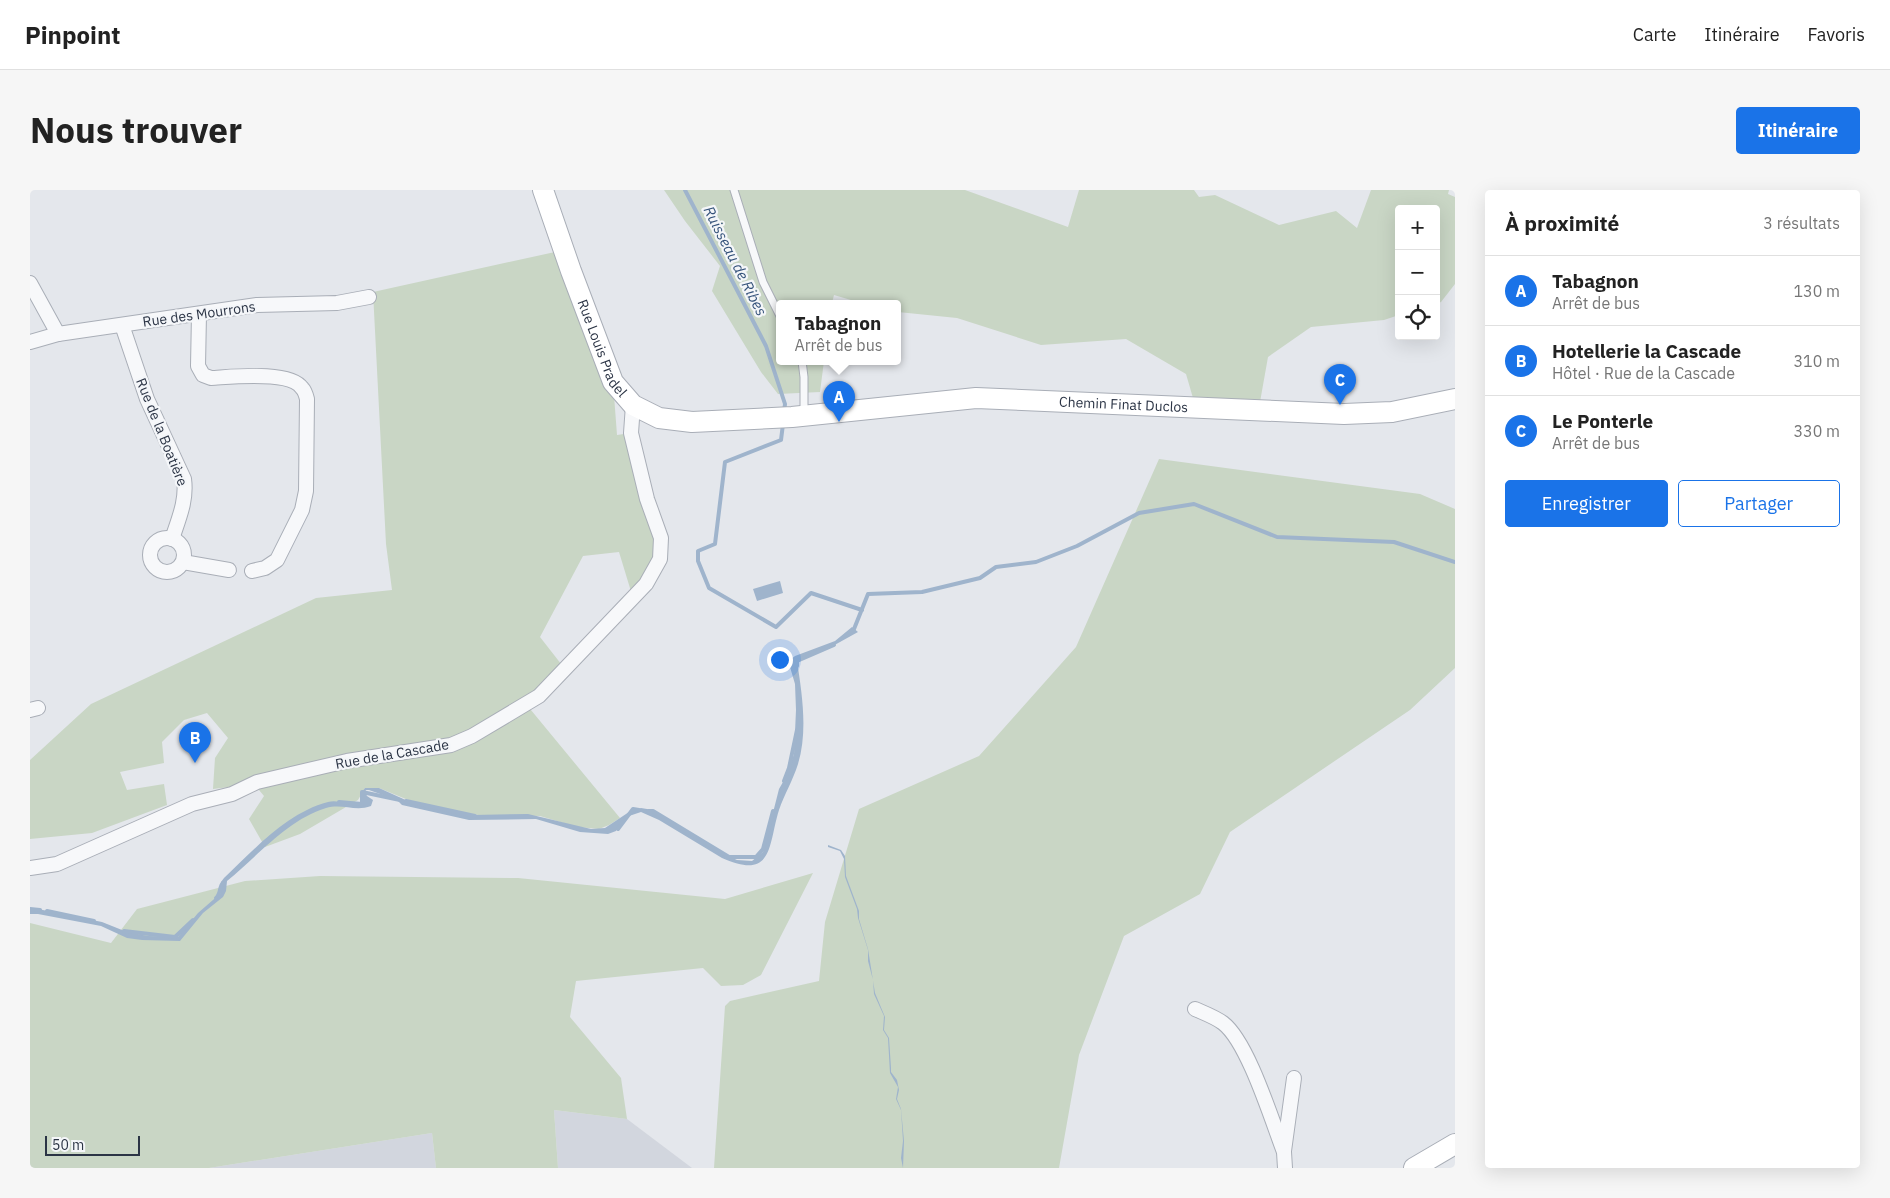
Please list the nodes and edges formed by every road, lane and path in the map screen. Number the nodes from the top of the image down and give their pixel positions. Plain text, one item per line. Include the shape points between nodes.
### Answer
1 (543, 190) edge
2 (734, 190) edge
3 (30, 283) edge
4 (369, 297) dead end
5 (776, 308) edge
6 (199, 314) junction
7 (122, 325) junction
8 (58, 334) junction
9 (30, 342) edge
10 (802, 365) edge
11 (1455, 399) edge
12 (632, 405) junction
13 (798, 416) junction
14 (172, 539) junction
15 (183, 562) junction
16 (229, 570) dead end
17 (252, 571) dead end
18 (30, 868) edge
19 (1195, 1009) dead end
20 (1294, 1078) dead end
21 (1455, 1144) edge
22 (1284, 1152) junction
23 (1423, 1165) edge
24 (1285, 1168) edge

1 - 12 main road, Rue Louis Pradel via 613,382
2 - 5 lane via 763,282
3 - 8 street
4 - 6 street, Rue des Mourrons via 337,303 257,305
6 - 7 street, Rue des Mourrons
6 - 17 street via 198,366 203,375 210,378 276,377 291,380 302,387 307,399 306,490 302,510 277,560
7 - 8 street, Rue des Mourrons
7 - 14 street, Rue de la Boatière via 147,399 184,479 184,504
8 - 9 street, Rue des Mourrons
10 - 13 lane via 804,377
11 - 13 main road, Chemin Finat Duclos via 1392,412 1344,414 976,398
12 - 13 main road, Rue Louis Pradel via 659,418 692,422
12 - 18 street, Rue de la Cascade via 631,433 646,499 661,538 660,559 646,584 539,696 451,745 347,761 257,782 232,794 192,804 57,864
14 - 15 street via 178,541 184,550
14 - 15 street via 161,539 152,546 151,563 165,573 176,570
15 - 16 street
19 - 22 street via 1223,1023 1236,1036
20 - 22 street
21 - 23 main road
22 - 24 street

